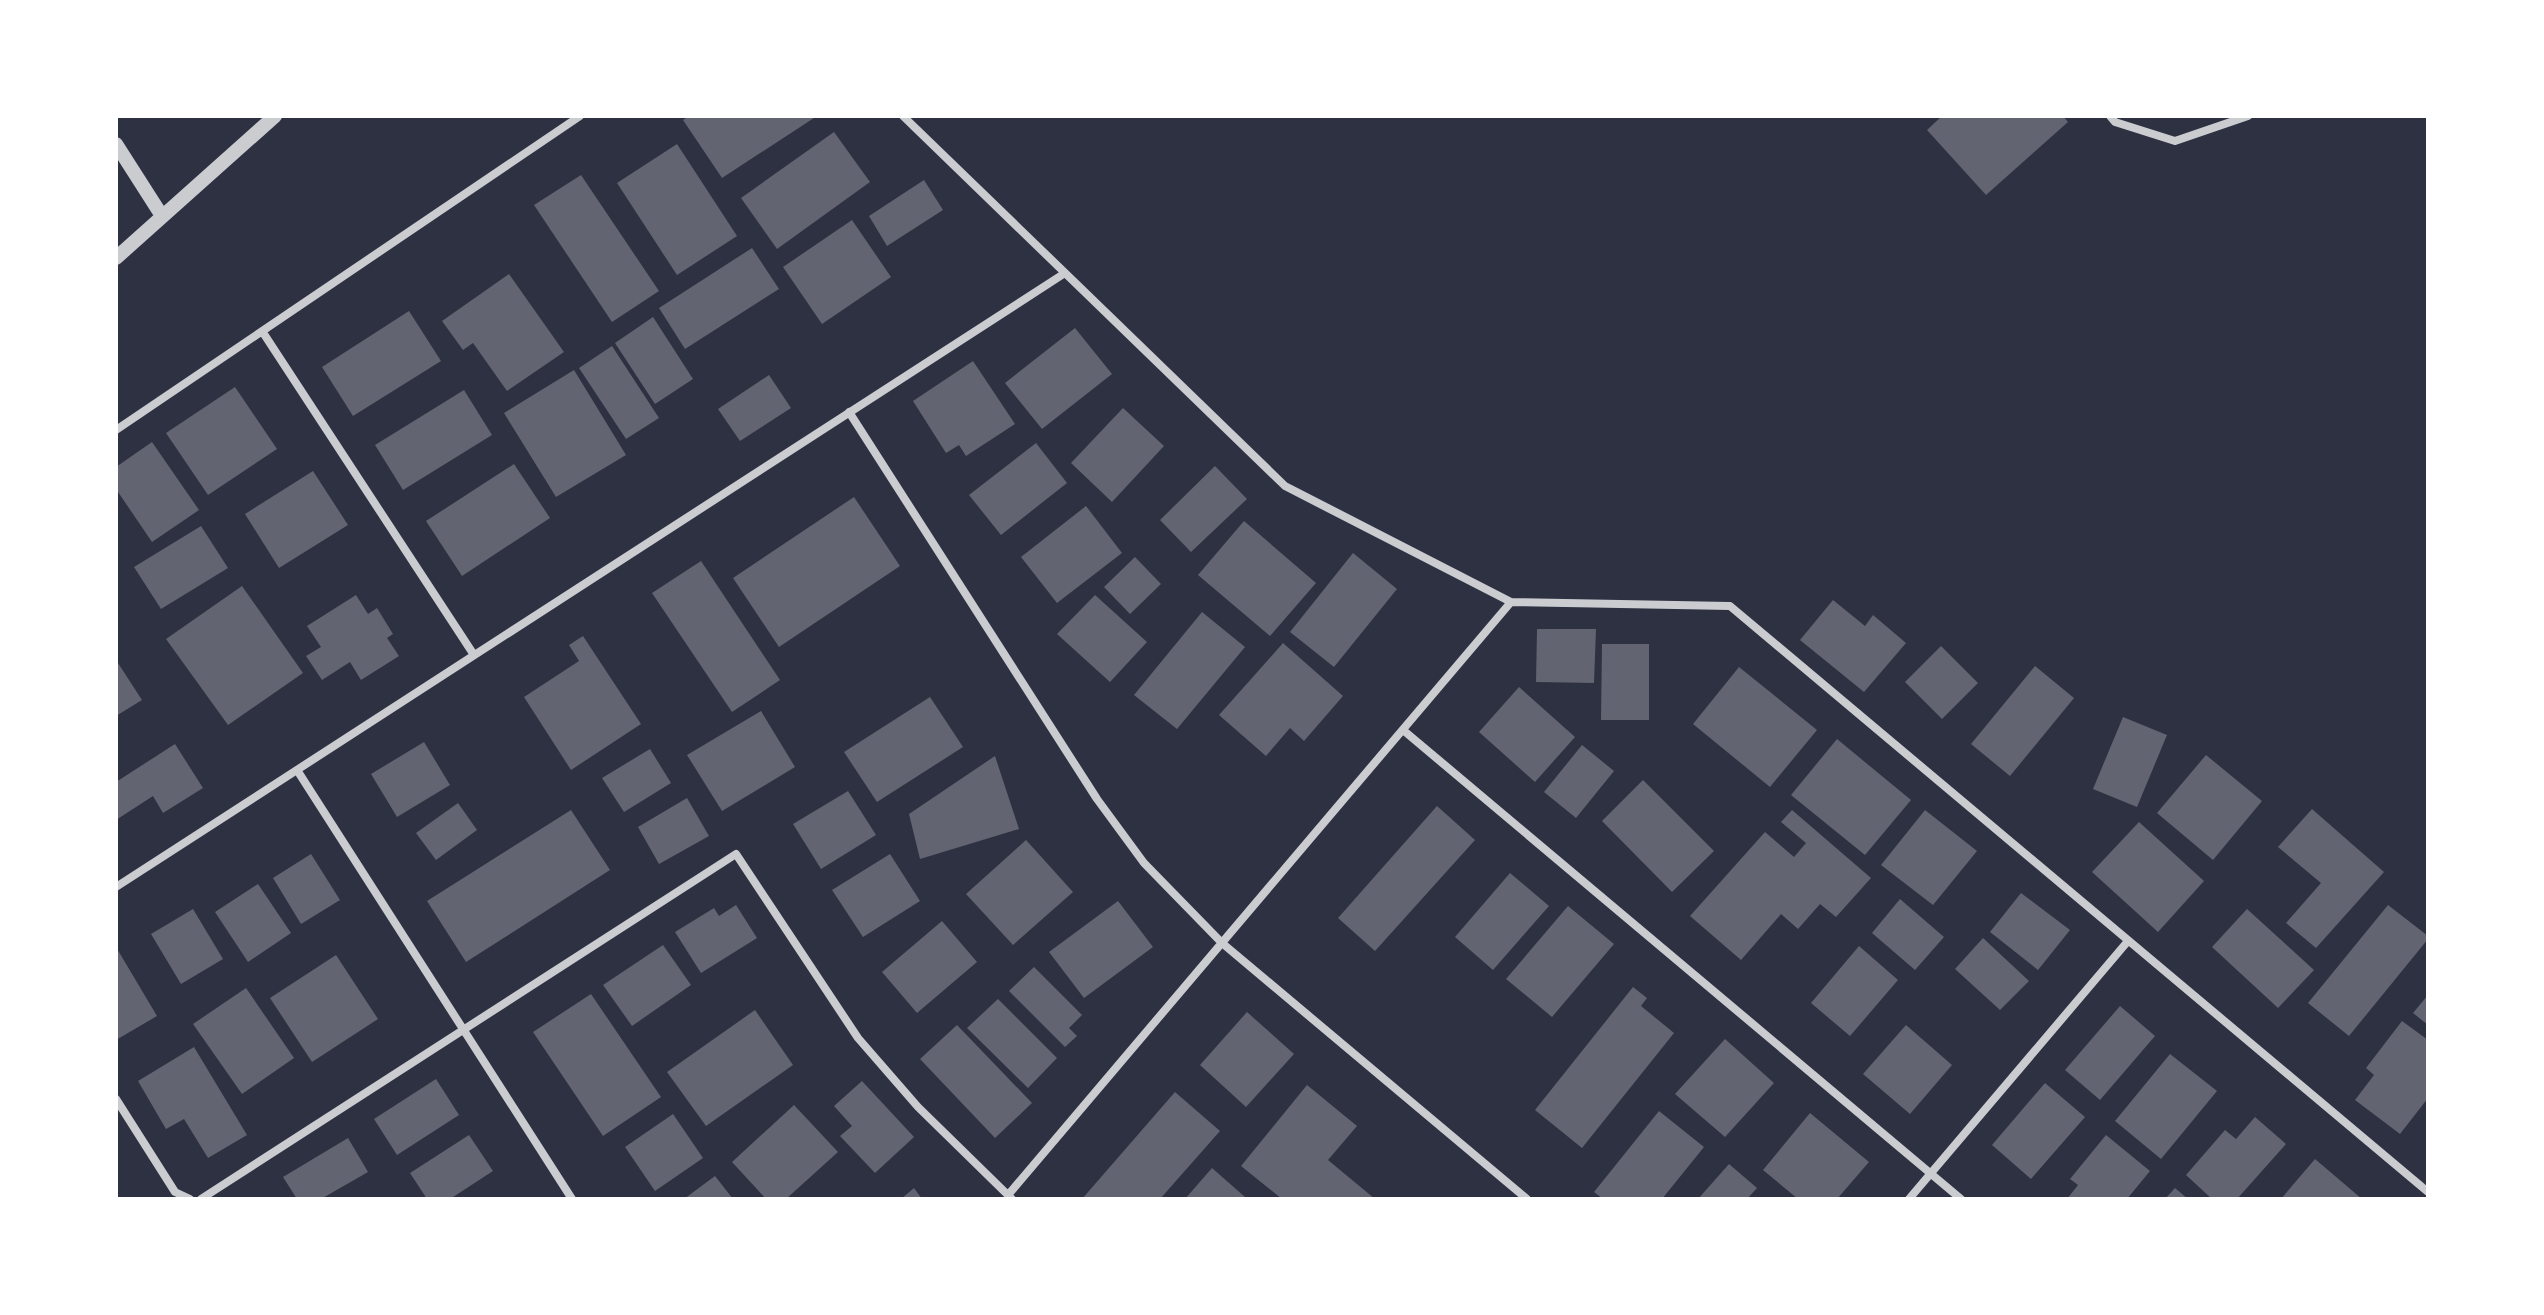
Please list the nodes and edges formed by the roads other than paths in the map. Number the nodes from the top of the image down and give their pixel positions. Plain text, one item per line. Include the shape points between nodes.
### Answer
1 (275, 116) edge
2 (580, 116) edge
3 (903, 116) edge
4 (2110, 116) edge
5 (2248, 116) edge
6 (116, 144) edge
7 (162, 216) junction
8 (116, 258) edge
9 (1065, 273) junction
10 (262, 331) junction
11 (849, 412) junction
12 (116, 430) edge
13 (1511, 602) junction
14 (474, 655) junction
15 (1403, 730) junction
16 (297, 770) junction
17 (116, 887) edge
18 (2128, 941) junction
19 (1222, 943) junction
20 (463, 1029) junction
21 (116, 1099) edge
22 (1931, 1173) junction
23 (2427, 1190) edge
24 (1010, 1197) edge
25 (190, 1199) edge
26 (201, 1199) edge
27 (572, 1199) edge
28 (1527, 1199) edge
29 (1909, 1199) edge
30 (1961, 1199) edge

1 - 7 street
2 - 10 street
3 - 9 street
4 - 5 street via 2175,141
6 - 7 street
7 - 8 street
9 - 11 street
9 - 13 street via 1285,486
10 - 12 street
10 - 14 street
11 - 14 street
11 - 19 street via 1097,799 1144,863
13 - 15 street
13 - 18 street via 1730,606
14 - 16 street
15 - 19 street
15 - 22 street
16 - 17 street
16 - 20 street
18 - 22 street
18 - 23 street
19 - 24 street
19 - 28 street
20 - 24 street via 736,854 858,1038 918,1107
20 - 26 street
20 - 27 street
21 - 25 street via 175,1192
22 - 29 street
22 - 30 street

